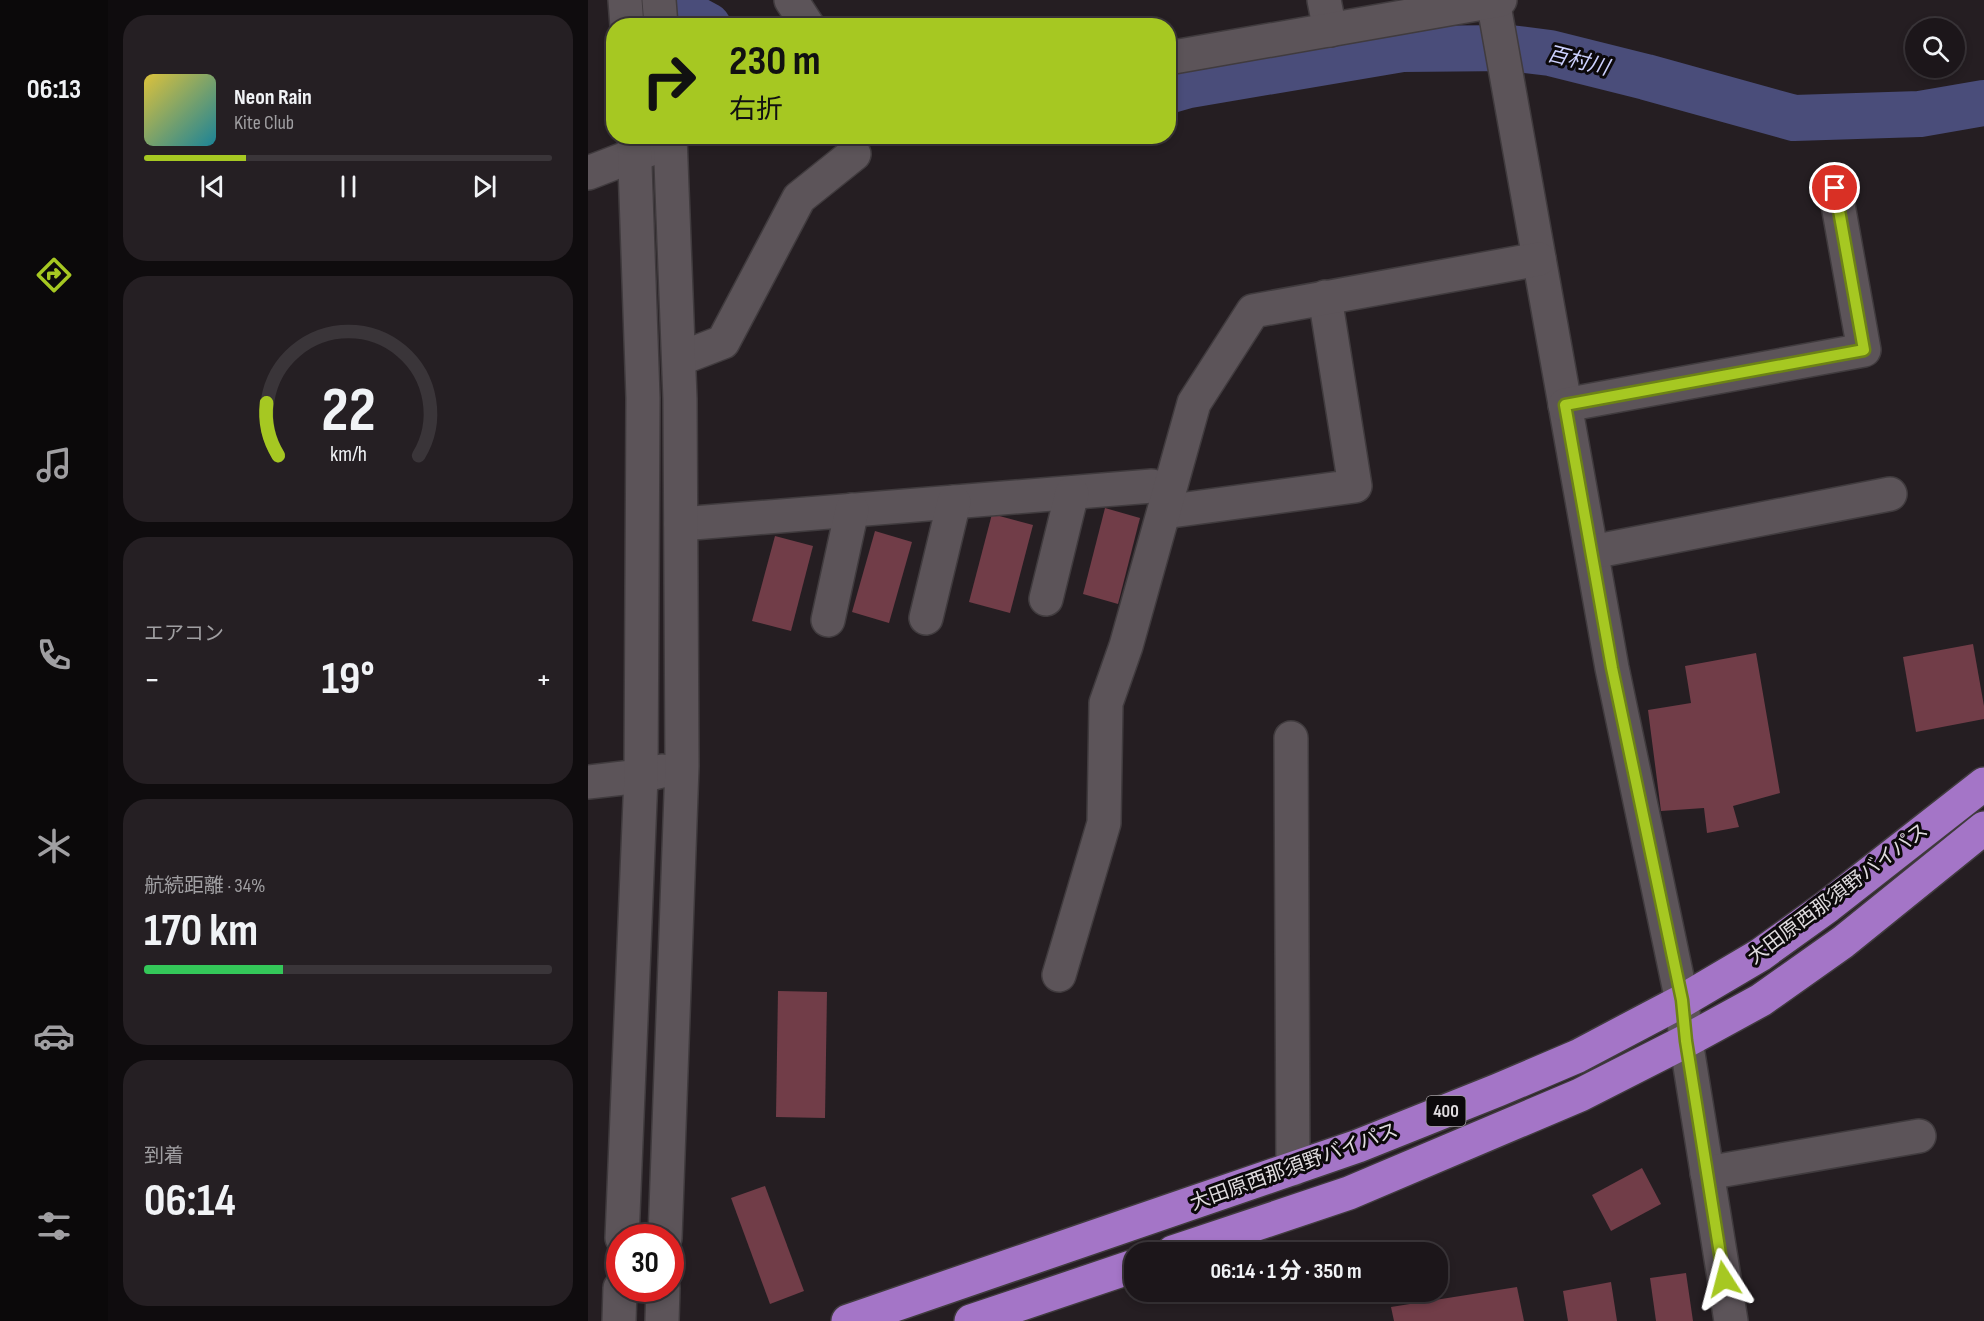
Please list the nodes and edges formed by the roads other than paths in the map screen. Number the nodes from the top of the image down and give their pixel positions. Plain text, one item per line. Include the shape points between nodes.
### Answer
1 (791, 0) edge
2 (1496, 6) edge
3 (1327, 15) edge
4 (803, 18) edge
5 (1176, 56) edge
6 (670, 144) edge
7 (635, 146) edge
8 (854, 154) dead end
9 (588, 173) edge
10 (1835, 188) dead end
11 (1539, 260) junction
12 (1325, 297) junction
13 (679, 359) junction
14 (1565, 405) junction
15 (1072, 493) junction
16 (1890, 494) dead end
17 (1158, 499) junction
18 (954, 502) junction
19 (852, 510) junction
20 (681, 524) junction
21 (1592, 552) junction
22 (1046, 599) dead end
23 (926, 618) dead end
24 (828, 620) dead end
25 (1291, 738) dead end
26 (682, 766) junction
27 (641, 776) junction
28 (588, 782) edge
29 (1984, 784) edge
30 (1984, 828) edge
31 (1059, 975) dead end
32 (1682, 1000) junction
33 (1686, 1041) junction
34 (1919, 1136) dead end
35 (1293, 1169) junction
36 (1707, 1173) junction
37 (623, 1224) edge
38 (666, 1224) edge
39 (1202, 1242) edge
40 (1124, 1269) edge
41 (620, 1302) edge
42 (663, 1302) edge
43 (619, 1321) edge
44 (662, 1321) edge
45 (848, 1321) edge
46 (971, 1321) edge
47 (1731, 1321) edge

1 - 4 street
2 - 3 street
2 - 11 street
3 - 5 street
6 - 13 street
7 - 9 street
7 - 27 street via 643,398
8 - 13 street via 799,198 723,342
10 - 14 street via 1864,350
11 - 12 street
11 - 14 street
12 - 17 street via 1253,310 1194,403
12 - 17 street via 1355,486
13 - 20 street
14 - 21 street
15 - 17 street
15 - 18 street
15 - 22 street
16 - 21 street
17 - 31 street via 1126,646 1106,703 1104,823
18 - 19 street
18 - 23 street
19 - 20 street
19 - 24 street
20 - 26 street
21 - 32 street via 1612,668
25 - 35 street
26 - 27 street
26 - 38 street
27 - 28 street
27 - 37 street
29 - 32 highway, 大田原西那須野バイパス / 400 via 1760,955
30 - 33 highway, 大田原西那須野バイパス / 400 via 1844,942 1761,1000
32 - 33 street
32 - 35 highway, 大田原西那須野バイパス / 400 via 1558,1064
33 - 36 street
33 - 39 highway, 大田原西那須野バイパス / 400 via 1580,1095 1370,1184
34 - 36 street
35 - 45 highway, 大田原西那須野バイパス / 400
36 - 47 street
40 - 46 highway
41 - 43 street
42 - 44 street

